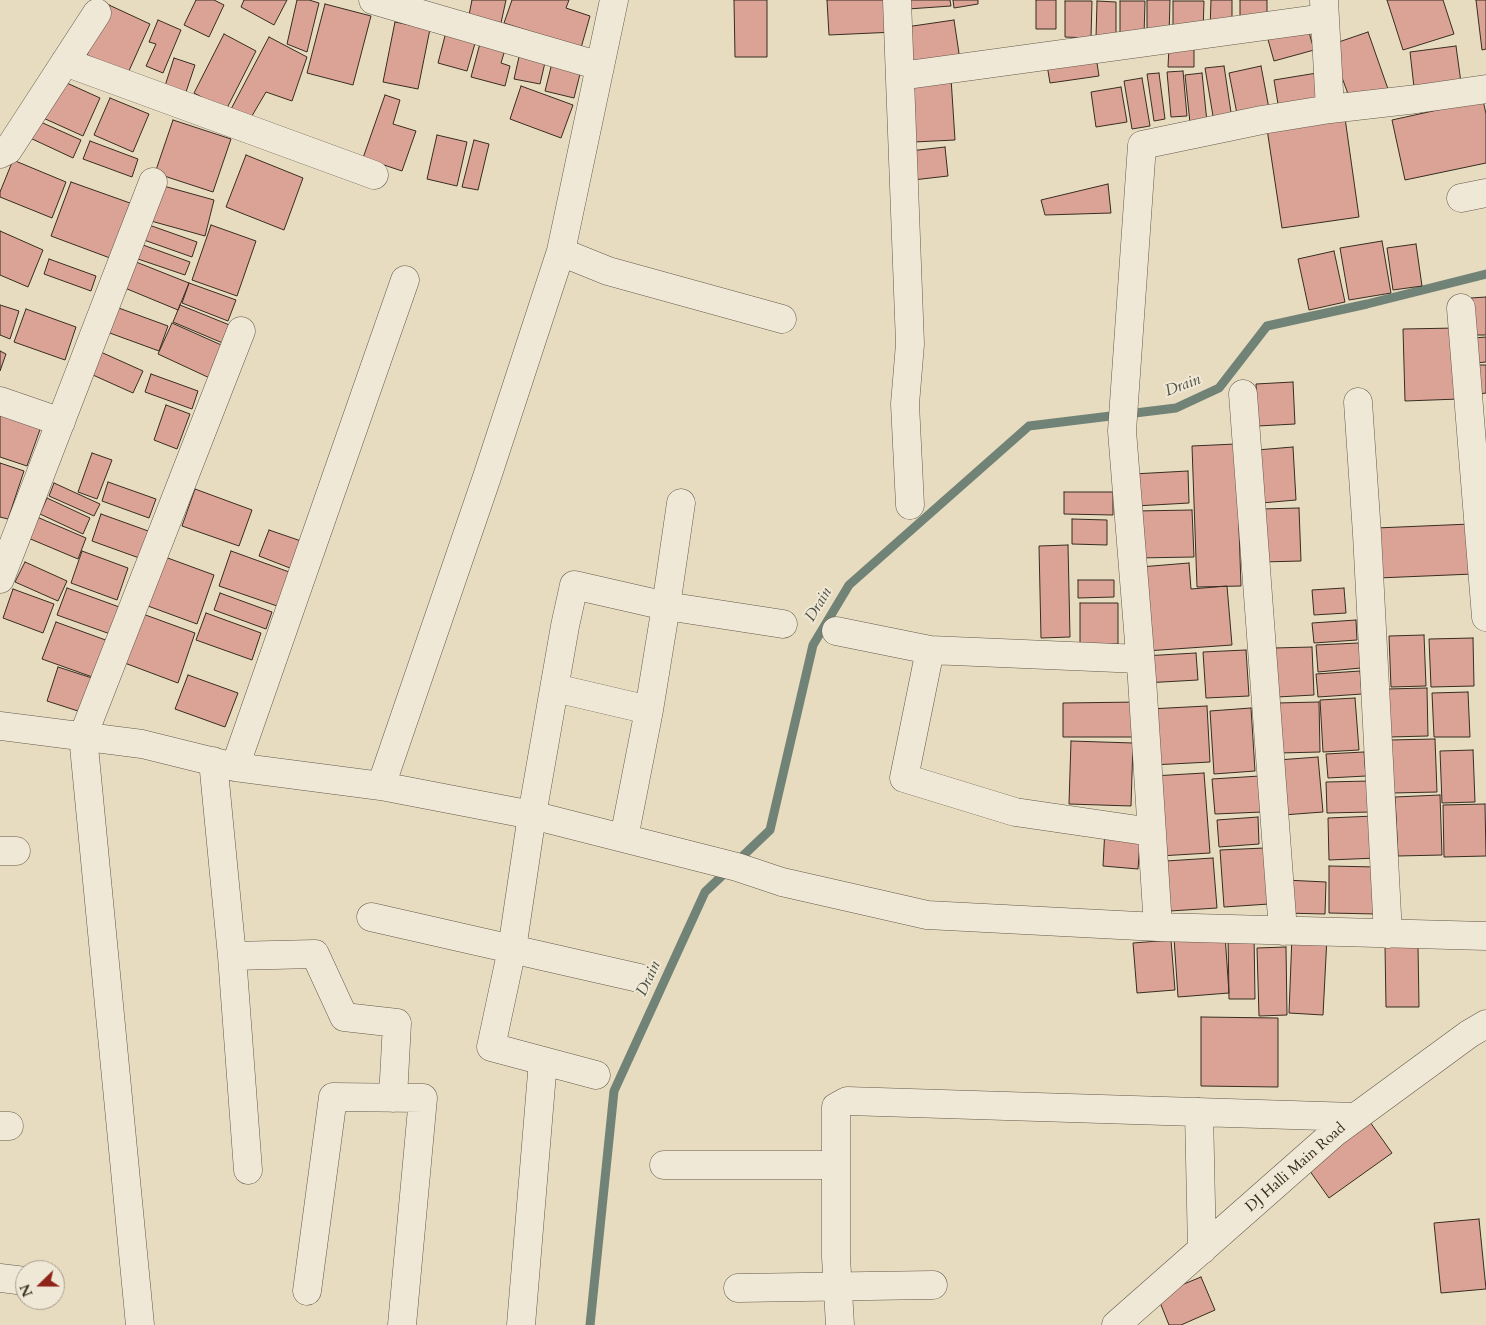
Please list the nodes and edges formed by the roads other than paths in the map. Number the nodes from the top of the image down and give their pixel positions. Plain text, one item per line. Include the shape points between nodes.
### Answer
1 (373, 0) edge
2 (614, 0) edge
3 (897, 0) edge
4 (1324, 9) edge
5 (97, 13) dead end
6 (65, 62) junction
7 (600, 66) junction
8 (900, 76) junction
9 (1486, 88) edge
10 (1330, 109) junction
11 (0, 154) edge
12 (374, 175) dead end
13 (153, 182) dead end
14 (561, 252) junction
15 (405, 280) dead end
16 (1462, 308) dead end
17 (782, 319) dead end
18 (241, 331) dead end
19 (1243, 394) dead end
20 (0, 402) edge
21 (1358, 402) dead end
22 (61, 422) junction
23 (681, 503) dead end
24 (910, 505) dead end
25 (0, 579) edge
26 (666, 606) junction
27 (1486, 617) edge
28 (783, 624) dead end
29 (836, 630) dead end
30 (930, 650) junction
31 (1140, 659) junction
32 (554, 688) junction
33 (649, 710) junction
34 (0, 726) edge
35 (83, 736) junction
36 (224, 764) junction
37 (381, 786) junction
38 (532, 815) junction
39 (1152, 832) junction
40 (624, 838) junction
41 (371, 917) dead end
42 (1158, 927) junction
43 (1283, 931) junction
44 (1388, 934) junction
45 (1486, 936) edge
46 (512, 949) junction
47 (232, 956) junction
48 (639, 978) dead end
49 (1486, 1024) edge
50 (543, 1061) junction
51 (596, 1075) dead end
52 (393, 1098) junction
53 (1199, 1112) junction
54 (1355, 1117) junction
55 (835, 1164) junction
56 (664, 1165) dead end
57 (248, 1170) dead end
58 (1202, 1250) junction
59 (0, 1278) edge
60 (15, 1280) edge
61 (933, 1285) dead end
62 (838, 1286) junction
63 (738, 1288) dead end
64 (307, 1291) dead end
65 (140, 1325) edge
66 (402, 1325) edge
67 (521, 1325) edge
68 (840, 1325) edge
69 (1116, 1325) edge

1 - 7 street
2 - 7 street
3 - 8 street
4 - 8 street
4 - 10 street
5 - 6 street
6 - 11 street via 8,150
6 - 12 street
7 - 14 street
8 - 24 street via 910,344 905,404
9 - 10 street
10 - 31 street via 1142,145 1122,431
13 - 22 street
14 - 17 street via 608,271
14 - 37 street
15 - 36 street
16 - 27 street
18 - 35 street
19 - 43 street
20 - 22 street
21 - 44 street
22 - 25 street
23 - 26 street
26 - 28 street
26 - 32 street via 574,585
26 - 33 street
29 - 30 street
30 - 31 street
30 - 39 street via 904,778 1015,812
31 - 39 street
32 - 33 street
32 - 38 street
33 - 40 street
34 - 35 street
35 - 36 street via 142,744
35 - 65 street
36 - 37 street
36 - 47 street
37 - 38 street
38 - 40 street
38 - 46 street
39 - 42 street
40 - 42 street via 782,882 927,914
41 - 46 street
42 - 43 street
43 - 44 street
44 - 45 street
46 - 48 street
46 - 50 street via 491,1047
47 - 52 street via 315,954 344,1017 397,1023
47 - 57 street
49 - 54 street, DJ Halli Main Road
50 - 51 street
50 - 67 street
52 - 64 street via 333,1097
52 - 66 street via 423,1098
53 - 54 street
53 - 55 street via 847,1102 836,1107
53 - 58 street
54 - 58 street, DJ Halli Main Road
55 - 56 street
55 - 62 street
58 - 69 street, DJ Halli Main Road
59 - 60 street
61 - 62 street
62 - 63 street
62 - 68 street

